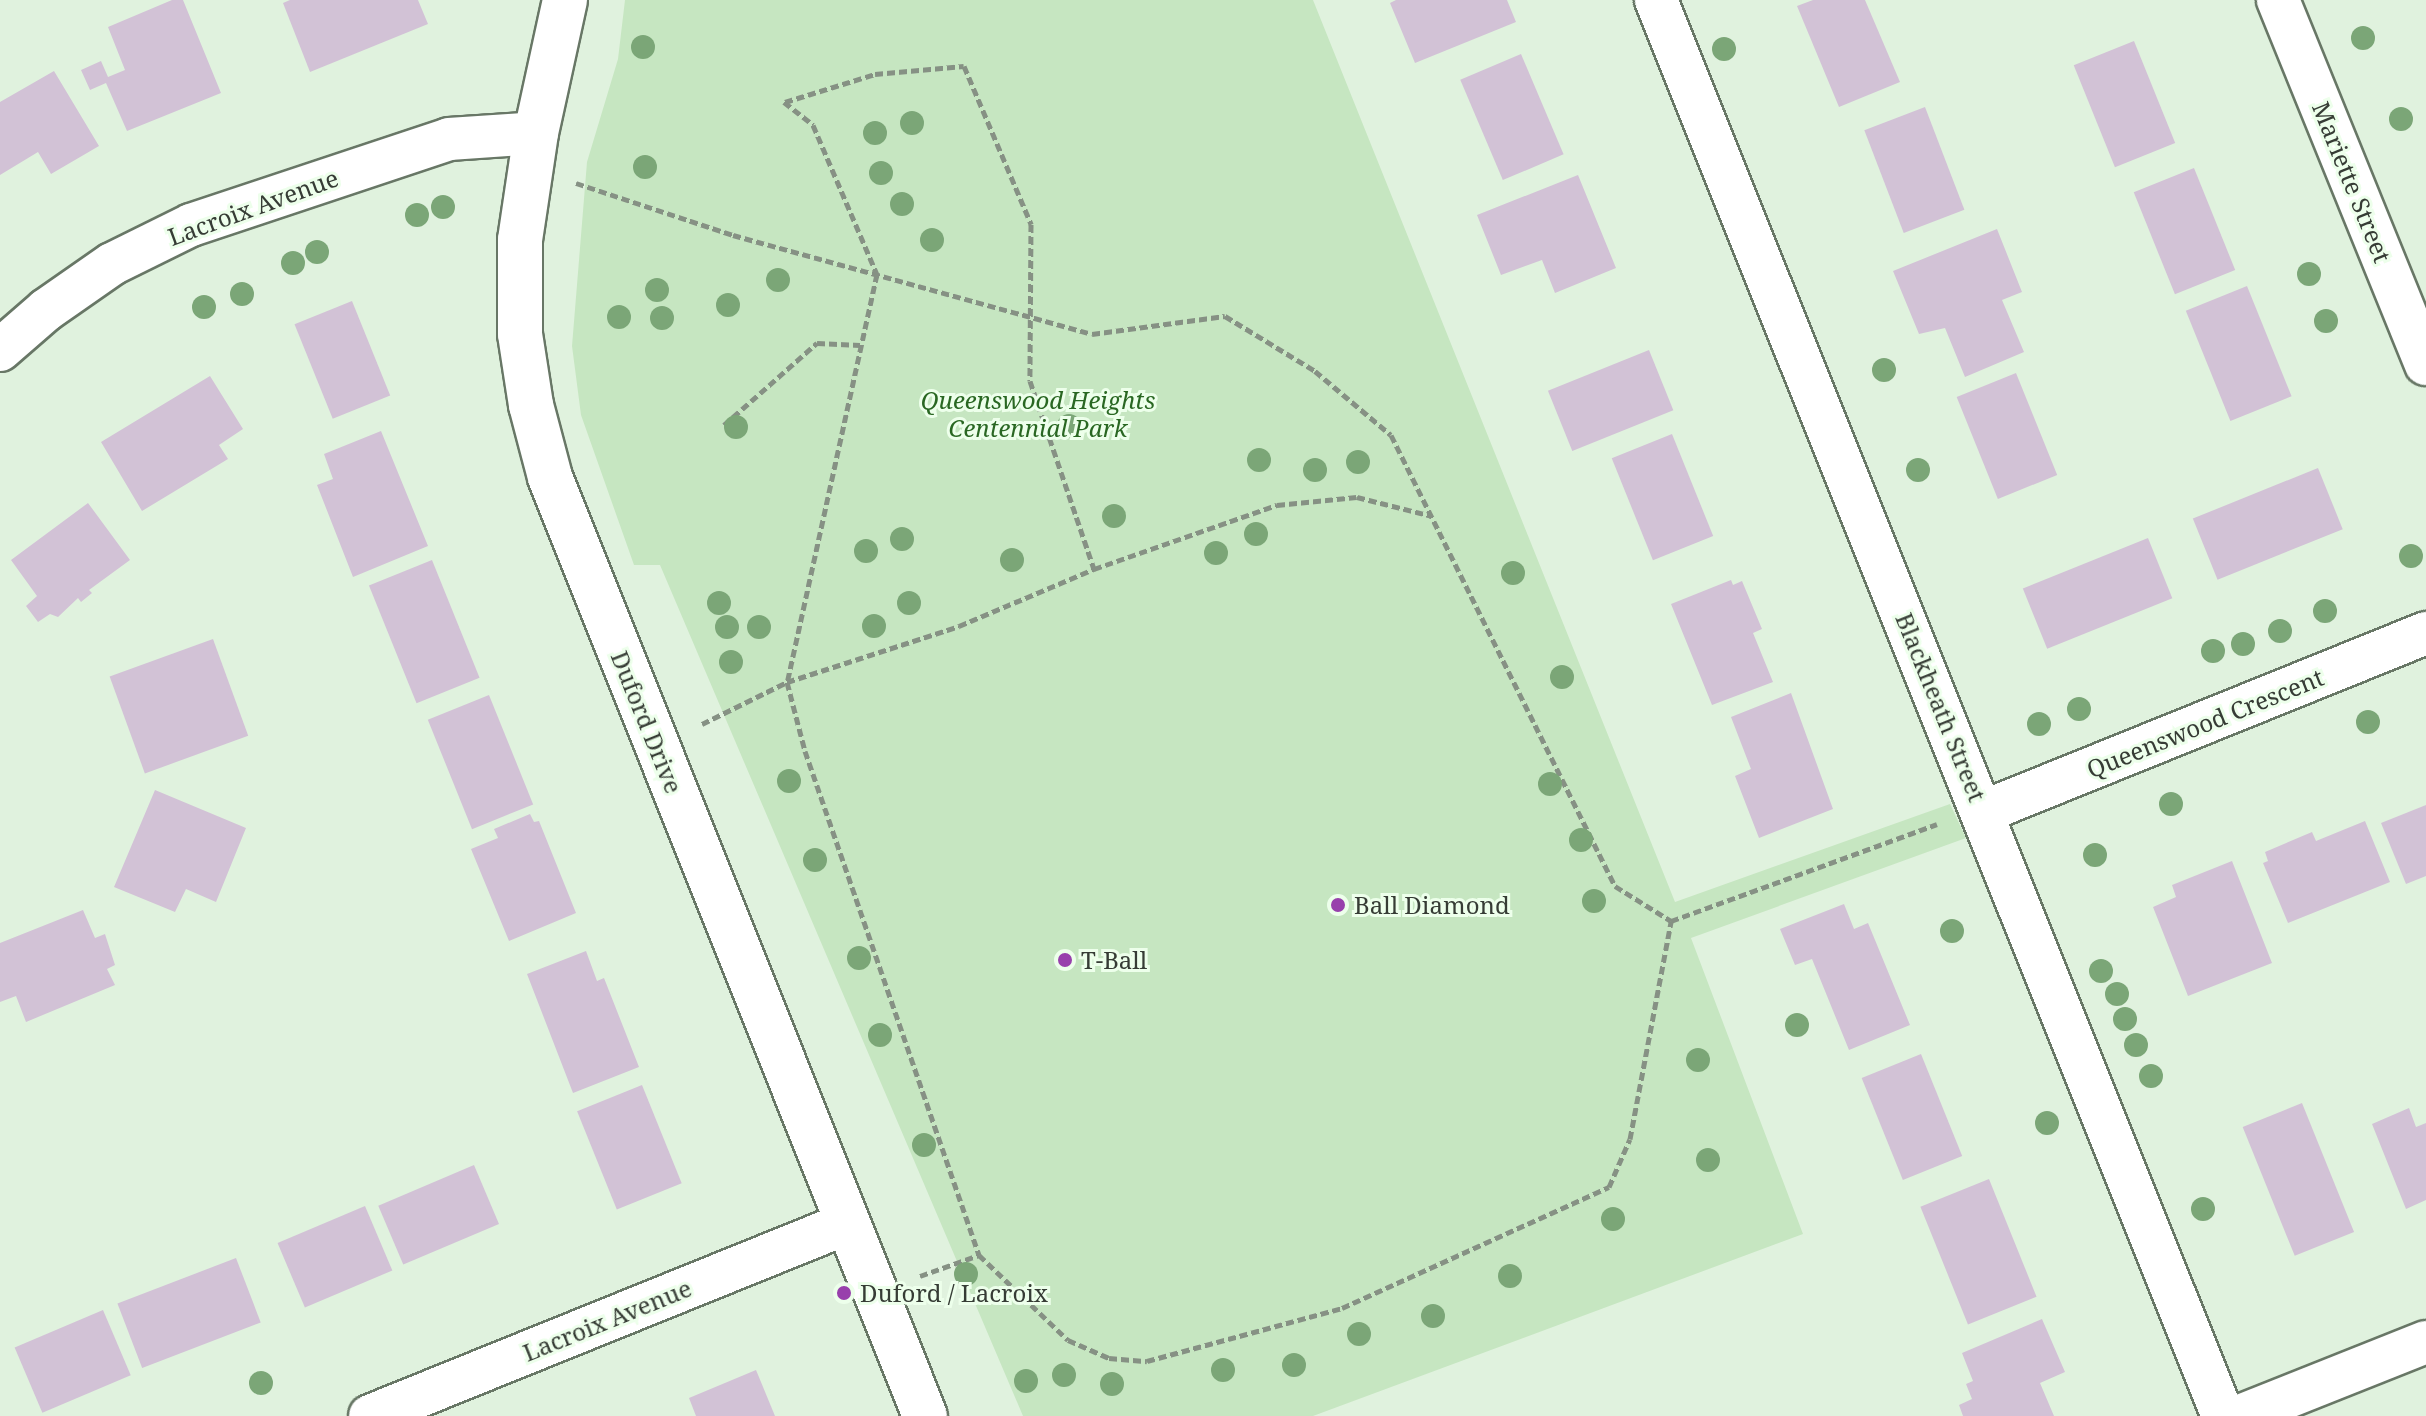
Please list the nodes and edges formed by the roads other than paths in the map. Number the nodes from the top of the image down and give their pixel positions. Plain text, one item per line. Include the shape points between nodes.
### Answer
1 (565, 0) edge
2 (1656, 0) edge
3 (2278, 0) edge
4 (533, 152) junction
5 (0, 350) edge
6 (2426, 364) edge
7 (2426, 633) edge
8 (1983, 812) junction
9 (845, 1224) junction
10 (2426, 1342) edge
11 (370, 1416) edge
12 (925, 1416) edge
13 (2223, 1416) edge
14 (2240, 1416) edge

1 - 4 street, Duford Drive
2 - 8 street, Blackheath Street
3 - 6 street, Mariette Street
4 - 5 street, Lacroix Avenue via 449,139 191,225 112,264
4 - 9 street, Duford Drive via 520,240 520,334 550,477
7 - 8 street, Queenswood Crescent
8 - 13 street, Blackheath Street
9 - 11 street, Lacroix Avenue
9 - 12 street, Duford Drive
10 - 14 street

